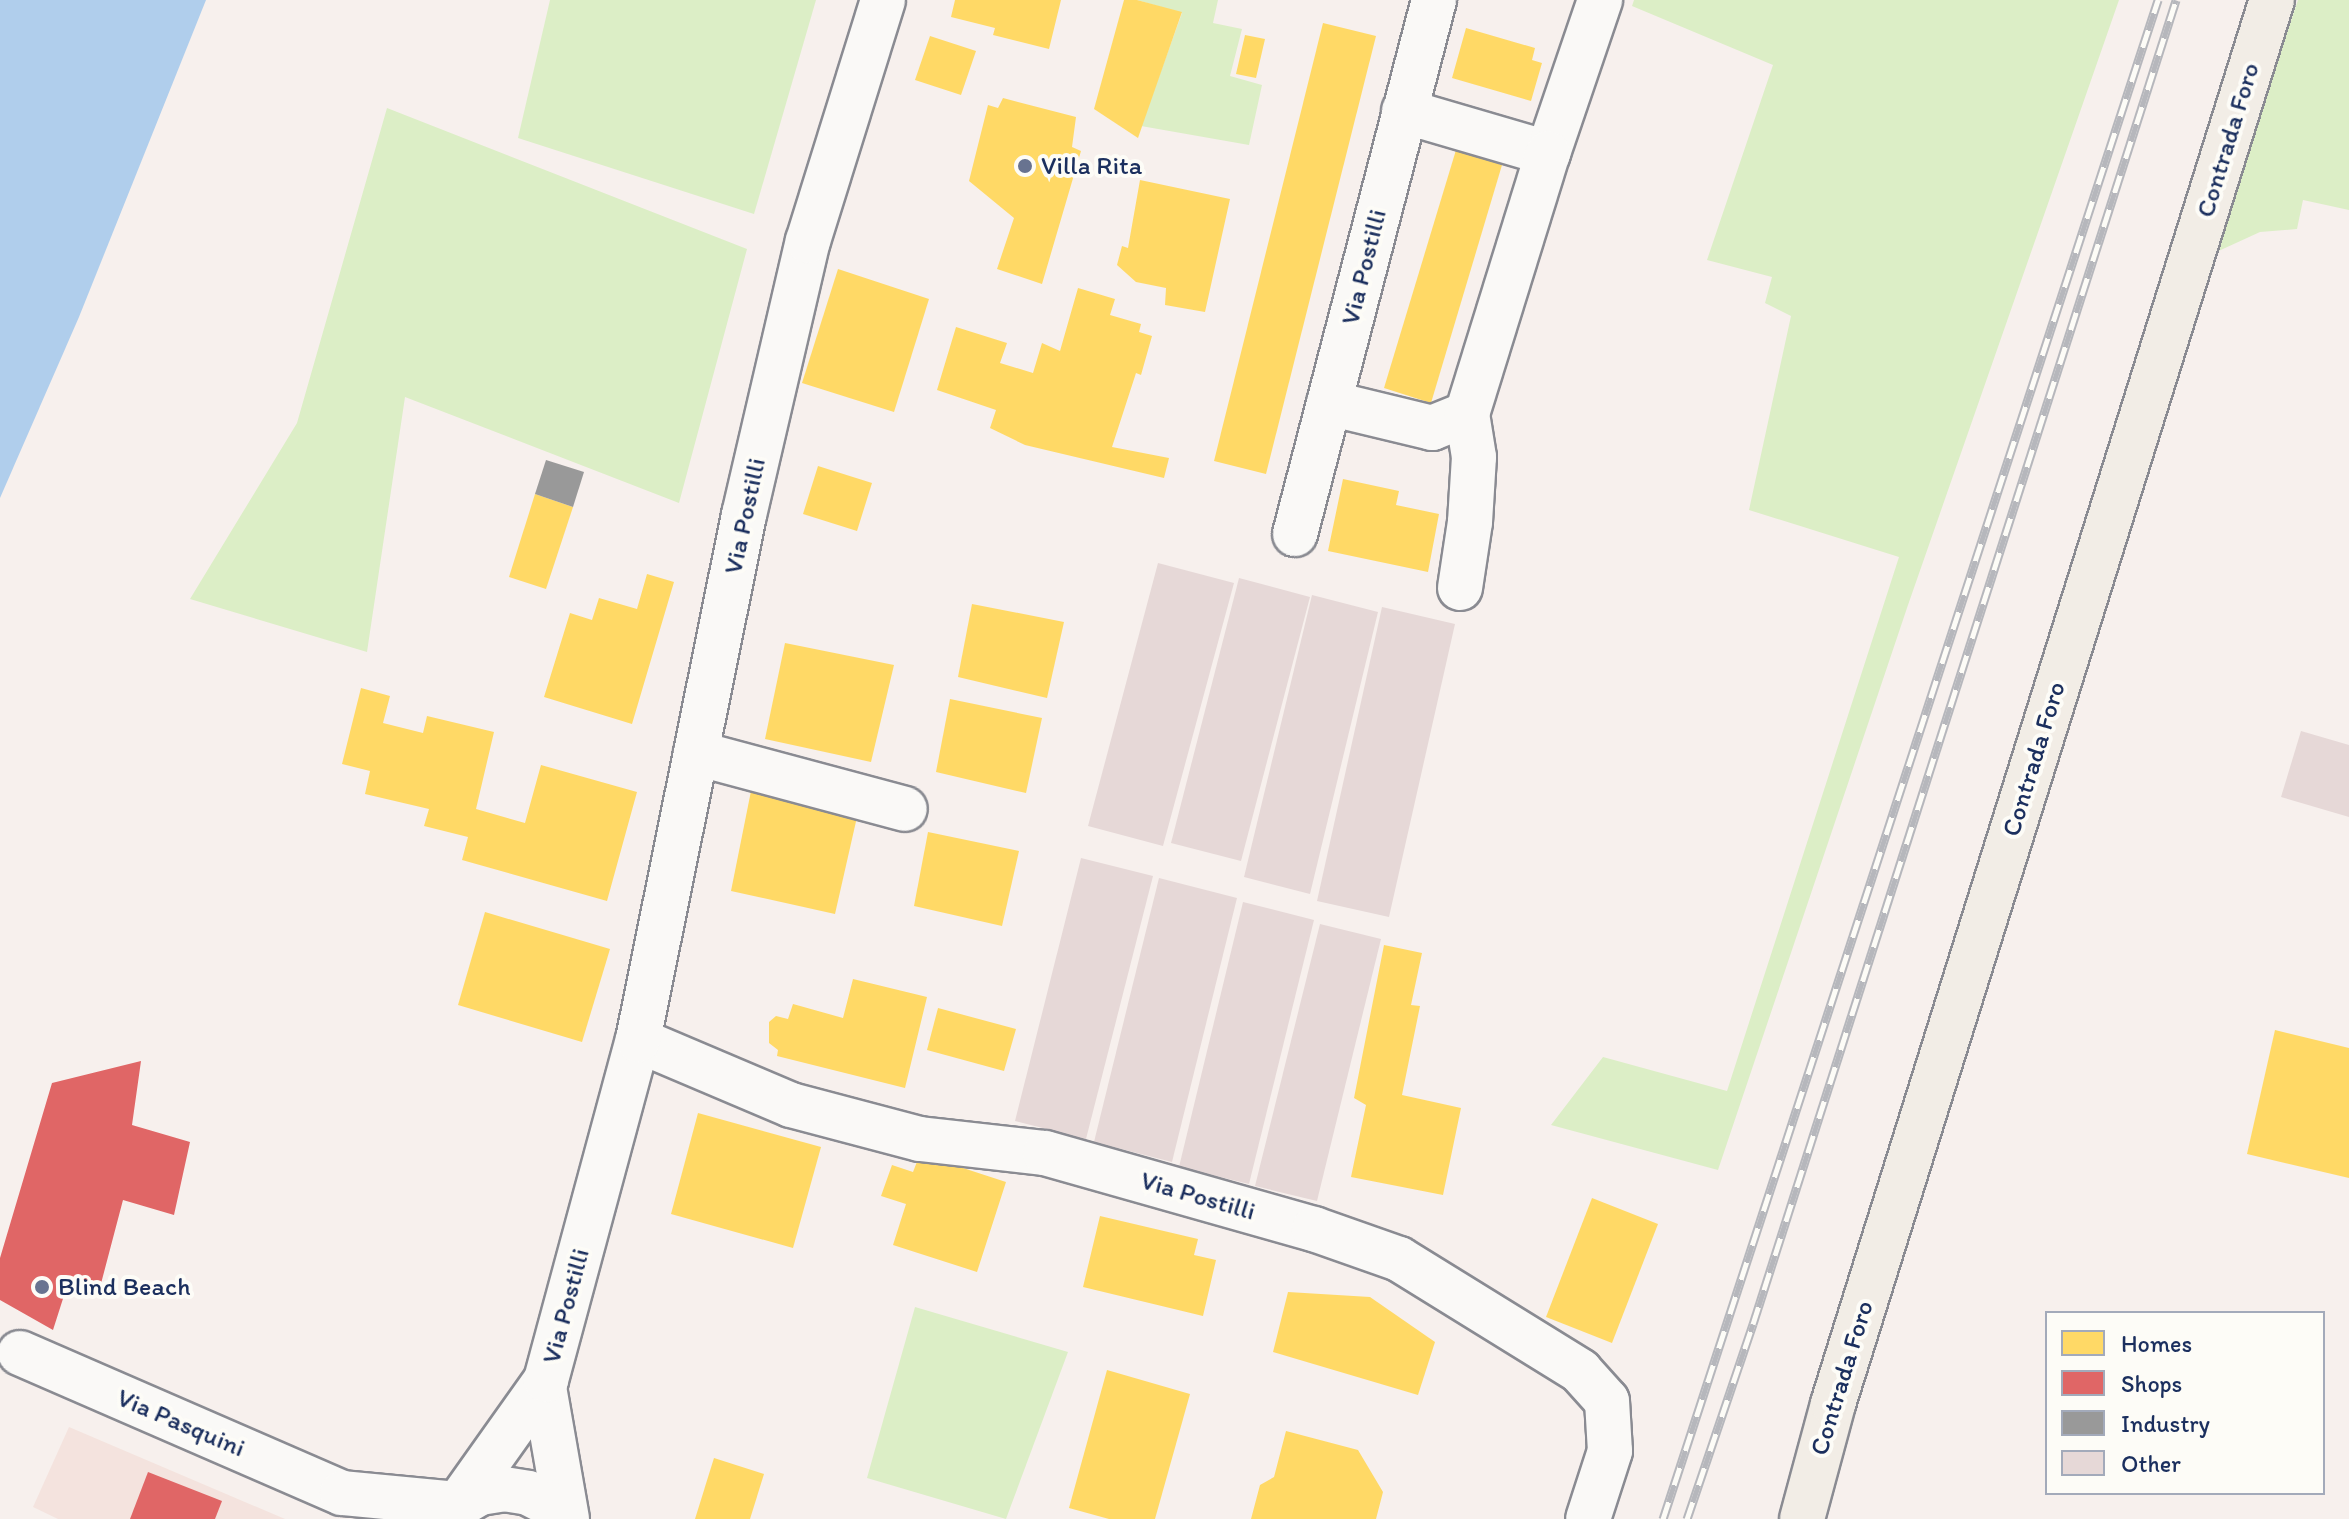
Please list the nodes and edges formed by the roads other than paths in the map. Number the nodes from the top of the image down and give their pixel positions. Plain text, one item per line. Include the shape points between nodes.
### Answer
1 (883, 0) edge
2 (1434, 0) edge
3 (1600, 0) edge
4 (2272, 0) edge
5 (1404, 111) junction
6 (1548, 153) junction
7 (1329, 403) junction
8 (1467, 414) junction
9 (1295, 534) dead end
10 (1460, 588) dead end
11 (696, 753) junction
12 (905, 809) dead end
13 (638, 1040) junction
14 (20, 1353) dead end
15 (544, 1387) junction
16 (354, 1506) edge
17 (451, 1512) edge
18 (566, 1519) edge
19 (1588, 1519) edge
20 (1802, 1519) edge

1 - 11 street, Via Postilli via 808,241 747,501
2 - 5 street, Via Postilli
3 - 6 street
4 - 20 main road, Contrada Foro via 1833,1404
5 - 6 street
5 - 7 street, Via Postilli
6 - 8 street
7 - 8 street via 1432,428
7 - 9 street, Via Postilli
8 - 10 street via 1474,457
11 - 12 street
11 - 13 street, Via Postilli
13 - 15 street, Via Postilli
13 - 19 street, Via Postilli via 806,1109 920,1139 1045,1153 1314,1229 1399,1259 1580,1371 1607,1401 1610,1451
14 - 16 street, Via Pasquini
15 - 17 street, Via Postilli
15 - 18 street, Via Postilli
16 - 17 street, Via Pasquini
17 - 18 street via 480,1493 504,1489 528,1493

